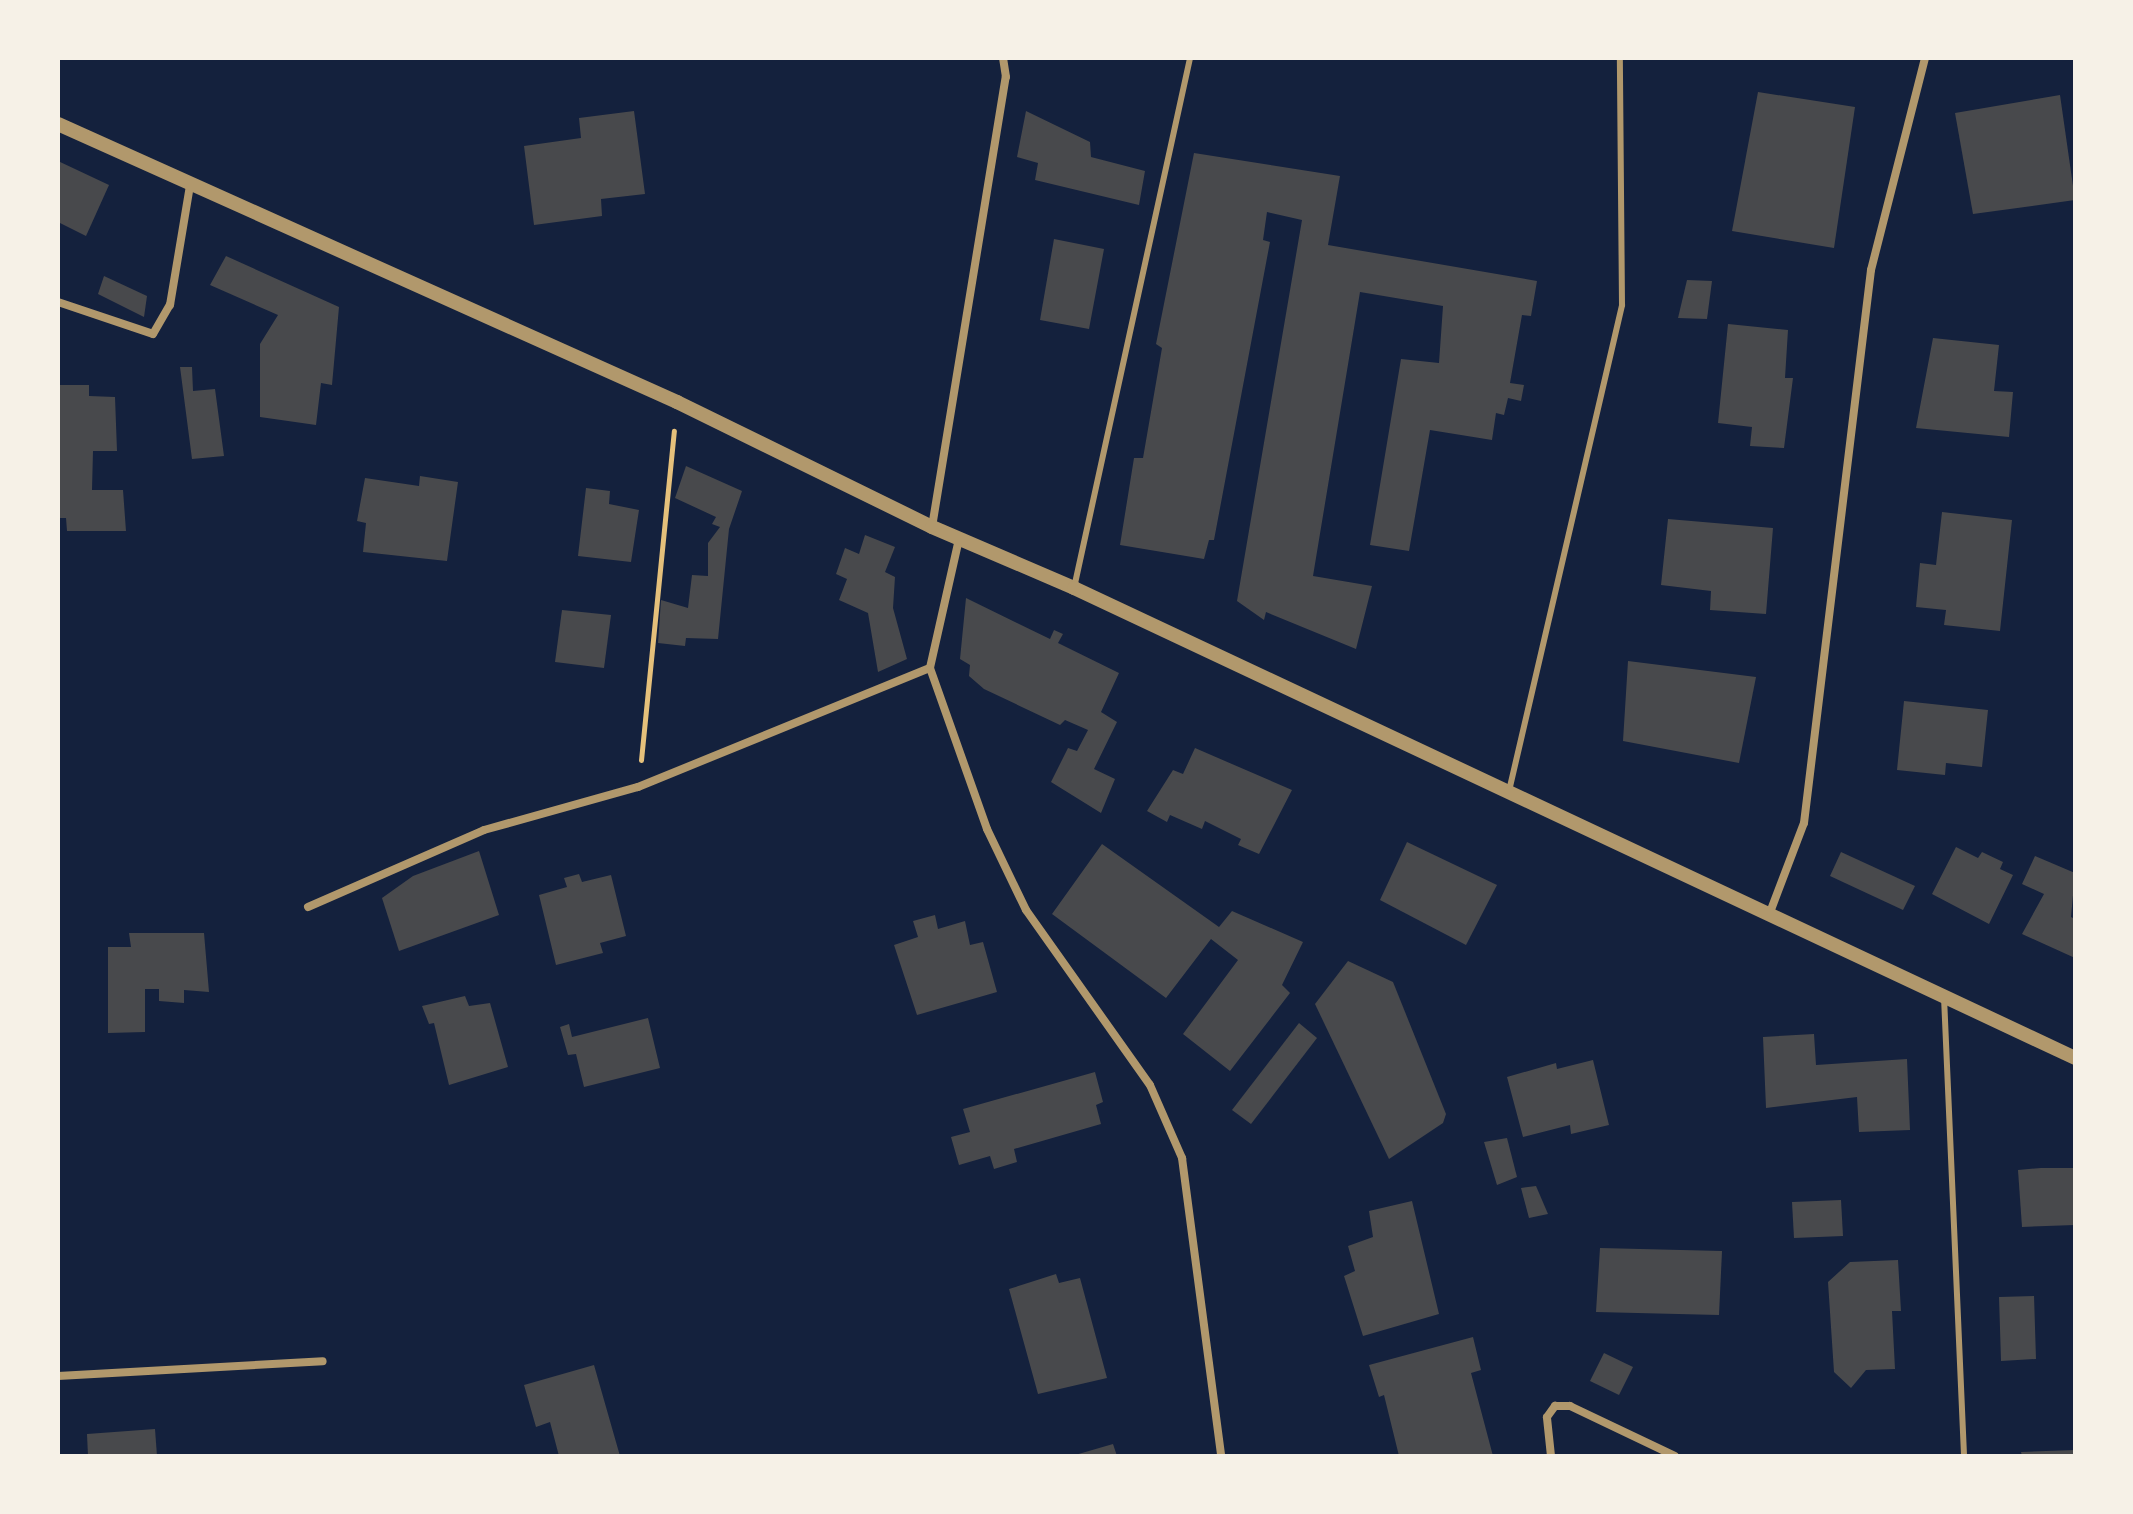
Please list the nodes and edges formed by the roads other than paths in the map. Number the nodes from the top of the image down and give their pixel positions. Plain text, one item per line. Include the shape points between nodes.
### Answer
1 (1003, 58) edge
2 (1190, 58) edge
3 (1620, 58) edge
4 (1925, 58) edge
5 (58, 124) edge
6 (190, 185) junction
7 (58, 302) edge
8 (932, 527) junction
9 (959, 539) junction
10 (1074, 588) junction
11 (930, 668) junction
12 (1508, 795) junction
13 (308, 907) dead end
14 (1769, 916) junction
15 (1944, 997) junction
16 (2075, 1058) edge
17 (323, 1361) dead end
18 (58, 1376) edge
19 (1221, 1456) edge
20 (1551, 1456) edge
21 (1675, 1456) edge
22 (1964, 1456) edge

1 - 8 street via 1006,77
2 - 10 lane via 1155,238
3 - 12 lane via 1622,305
4 - 14 street via 1871,270 1804,823
5 - 6 street
6 - 7 street via 170,305 153,334
6 - 8 street via 677,402
8 - 9 street
9 - 10 street
9 - 11 street
10 - 12 street
11 - 13 street via 638,787 484,830
11 - 19 street via 987,829 1026,910 1150,1085 1182,1158
12 - 14 street
14 - 15 street
15 - 16 street
15 - 22 lane
17 - 18 street
20 - 21 street via 1547,1417 1555,1406 1570,1406 1669,1448

